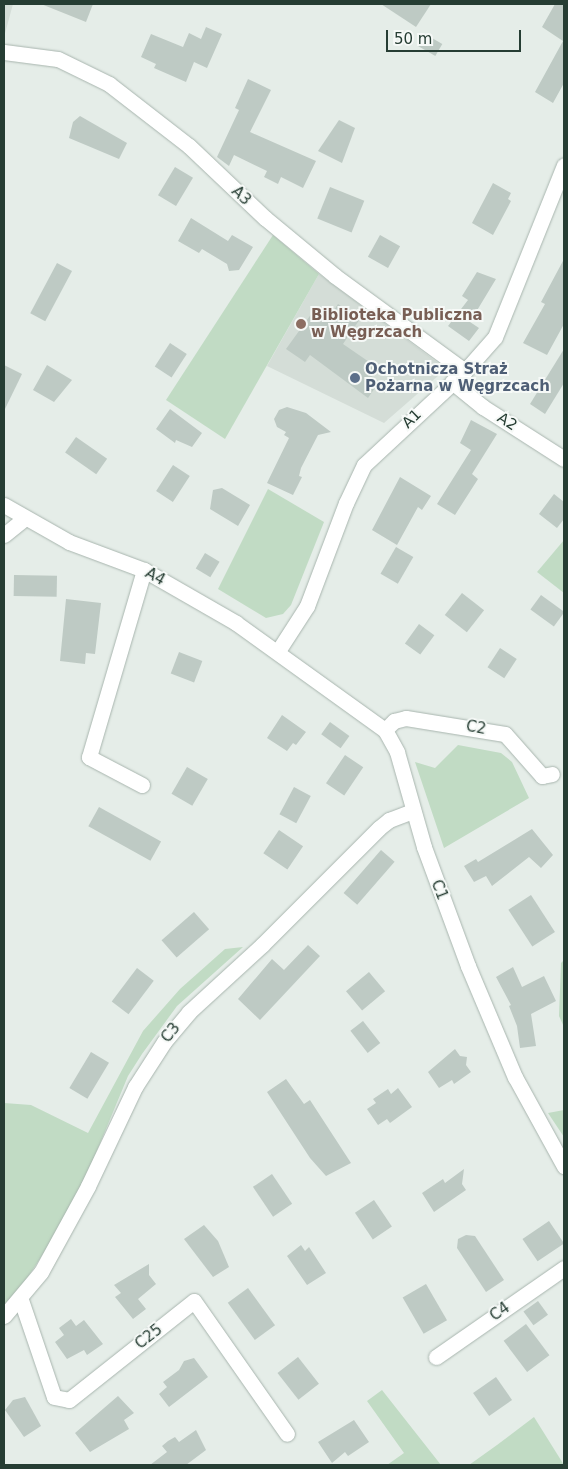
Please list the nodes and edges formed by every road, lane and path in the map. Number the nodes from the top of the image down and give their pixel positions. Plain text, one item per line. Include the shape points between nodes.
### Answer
1 (4, 52) edge
2 (564, 166) edge
3 (465, 371) junction
4 (452, 382) junction
5 (564, 459) edge
6 (4, 505) edge
7 (24, 519) junction
8 (4, 534) edge
9 (144, 570) junction
10 (278, 651) junction
11 (385, 730) junction
12 (552, 774) dead end
13 (142, 785) dead end
14 (413, 811) junction
15 (564, 1166) edge
16 (564, 1268) edge
17 (20, 1300) junction
18 (4, 1316) edge
19 (436, 1357) dead end
20 (287, 1434) dead end

1 - 3 street, A3 via 58,59 109,84 189,146 265,218 335,276
2 - 3 street, A1 via 508,311 495,337
3 - 4 street, A1
4 - 5 street, A2 via 483,407
4 - 10 street, A1 via 364,465 306,606
6 - 7 street, A4
7 - 8 street
7 - 9 street, A4 via 69,542
9 - 10 street, A4
9 - 13 street via 89,757
10 - 11 street, C1
11 - 12 street, C2 via 394,721 406,718 505,734 542,776
11 - 14 street, C1 via 397,752
14 - 15 street, C1 via 434,879 515,1077
14 - 17 street, C3 via 389,820 379,828 262,945 189,1012 164,1042 135,1087 54,1248
16 - 19 street, C4
17 - 18 street, C3
17 - 20 street, C25 via 54,1397 69,1400 194,1301

